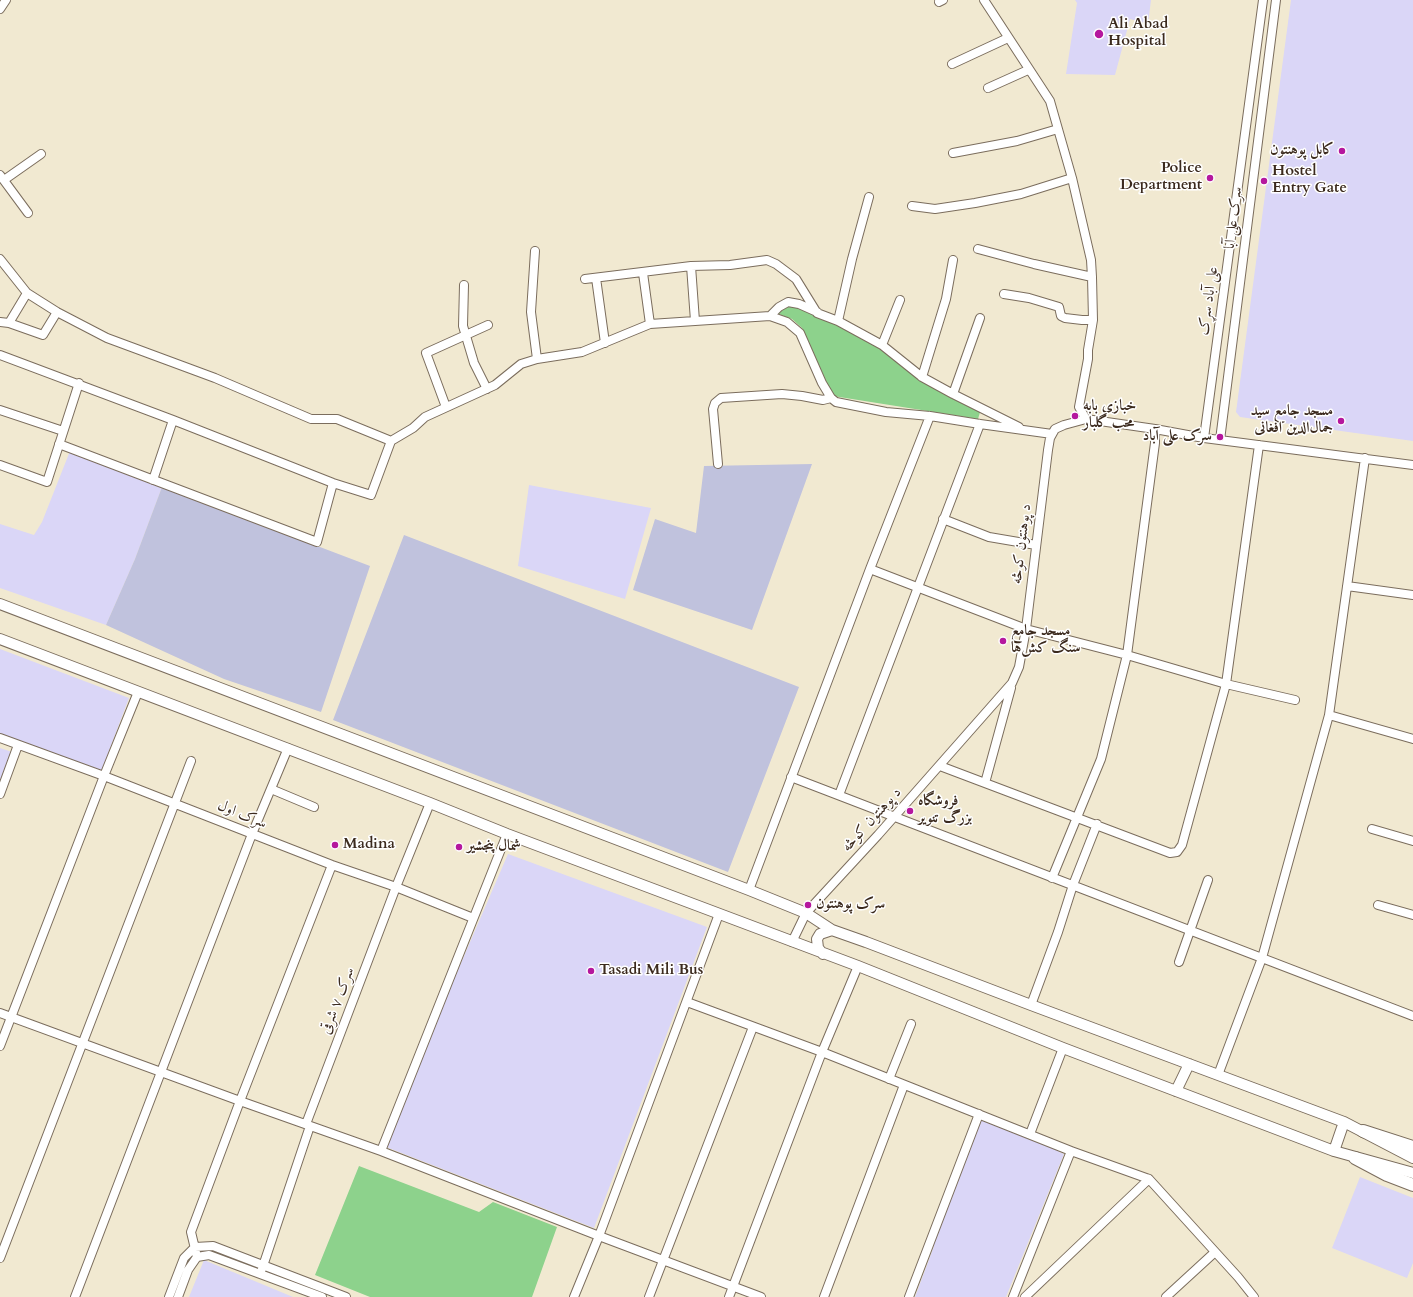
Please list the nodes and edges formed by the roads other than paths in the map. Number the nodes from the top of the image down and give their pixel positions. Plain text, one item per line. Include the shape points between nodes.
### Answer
1 (6, 0) edge
2 (984, 0) edge
3 (1263, 0) edge
4 (1276, 0) edge
5 (0, 9) edge
6 (1008, 38) junction
7 (952, 64) dead end
8 (1028, 70) junction
9 (988, 88) dead end
10 (1058, 129) junction
11 (952, 153) dead end
12 (41, 154) dead end
13 (2, 178) edge
14 (1072, 178) junction
15 (1238, 184) junction
16 (1252, 186) junction
17 (869, 196) dead end
18 (912, 206) dead end
19 (28, 213) dead end
20 (978, 249) dead end
21 (535, 251) dead end
22 (0, 259) edge
23 (953, 260) dead end
24 (690, 266) junction
25 (643, 273) junction
26 (1092, 277) junction
27 (596, 278) junction
28 (585, 280) dead end
29 (464, 285) dead end
30 (27, 293) junction
31 (1004, 294) dead end
32 (900, 300) dead end
33 (57, 312) junction
34 (817, 313) junction
35 (770, 316) junction
36 (980, 318) dead end
37 (1093, 320) junction
38 (696, 321) junction
39 (838, 321) junction
40 (0, 322) edge
41 (9, 323) junction
42 (650, 324) junction
43 (488, 325) dead end
44 (466, 336) junction
45 (605, 343) junction
46 (882, 345) junction
47 (0, 355) edge
48 (537, 359) junction
49 (922, 377) junction
50 (80, 384) junction
51 (487, 389) junction
52 (953, 394) junction
53 (827, 399) junction
54 (446, 407) junction
55 (0, 410) edge
56 (930, 416) junction
57 (1086, 419) junction
58 (173, 420) junction
59 (980, 424) junction
60 (1155, 429) junction
61 (1025, 430) junction
62 (63, 431) junction
63 (1052, 434) junction
64 (1204, 438) junction
65 (1220, 440) junction
66 (391, 441) junction
67 (59, 444) junction
68 (1259, 445) junction
69 (1365, 458) junction
70 (718, 464) dead end
71 (0, 465) edge
72 (1413, 465) edge
73 (153, 480) junction
74 (333, 483) junction
75 (943, 519) junction
76 (1036, 545) junction
77 (870, 569) junction
78 (1347, 586) junction
79 (919, 588) junction
80 (1413, 595) edge
81 (0, 604) edge
82 (1026, 629) junction
83 (0, 639) edge
84 (1127, 655) junction
85 (1012, 683) junction
86 (1226, 684) junction
87 (138, 692) junction
88 (1295, 700) dead end
89 (1330, 715) junction
90 (0, 738) edge
91 (1413, 739) edge
92 (18, 745) junction
93 (288, 748) junction
94 (191, 761) dead end
95 (940, 766) junction
96 (104, 776) junction
97 (791, 777) junction
98 (984, 783) junction
99 (271, 789) junction
100 (0, 794) edge
101 (839, 795) junction
102 (174, 803) junction
103 (430, 803) junction
104 (314, 806) dead end
105 (894, 816) junction
106 (1076, 818) junction
107 (1097, 824) junction
108 (1372, 829) dead end
109 (252, 834) junction
110 (507, 834) junction
111 (1413, 841) edge
112 (332, 865) junction
113 (1052, 878) junction
114 (1208, 880) dead end
115 (1073, 885) junction
116 (396, 887) junction
117 (749, 890) junction
118 (1378, 905) dead end
119 (806, 913) junction
120 (719, 914) junction
121 (1413, 915) edge
122 (473, 918) junction
123 (832, 930) junction
124 (1190, 931) junction
125 (792, 942) junction
126 (823, 954) junction
127 (1262, 958) junction
128 (1179, 962) dead end
129 (858, 966) junction
130 (687, 1002) junction
131 (1031, 1005) junction
132 (0, 1013) edge
133 (1413, 1016) edge
134 (11, 1018) junction
135 (911, 1024) dead end
136 (753, 1027) junction
137 (82, 1044) junction
138 (0, 1046) edge
139 (1063, 1048) junction
140 (822, 1052) junction
141 (1189, 1064) junction
142 (160, 1072) junction
143 (1218, 1075) junction
144 (889, 1079) junction
145 (904, 1084) junction
146 (1176, 1091) junction
147 (240, 1101) junction
148 (979, 1114) junction
149 (1344, 1122) junction
150 (308, 1125) junction
151 (1363, 1131) junction
152 (1030, 1134) junction
153 (1413, 1147) edge
154 (381, 1151) junction
155 (1071, 1151) junction
156 (1334, 1151) junction
157 (1355, 1158) junction
158 (1413, 1158) edge
159 (1413, 1173) edge
160 (1149, 1179) junction
161 (1413, 1185) edge
162 (599, 1236) junction
163 (195, 1247) junction
164 (1215, 1252) junction
165 (0, 1258) edge
166 (197, 1258) junction
167 (663, 1260) junction
168 (263, 1266) junction
169 (260, 1274) junction
170 (733, 1286) junction
171 (75, 1297) edge
172 (169, 1297) edge
173 (178, 1297) edge
174 (322, 1297) edge
175 (346, 1297) edge
176 (574, 1297) edge
177 (649, 1297) edge
178 (729, 1297) edge
179 (761, 1297) edge
180 (824, 1297) edge
181 (910, 1297) edge
182 (1013, 1297) edge
183 (1026, 1297) edge
184 (1166, 1297) edge
185 (1254, 1297) edge

1 - 5 street
2 - 6 street
3 - 15 street, علی آباد سړک
4 - 16 street, سرک علی آبا
6 - 7 street
6 - 8 street
8 - 9 street
8 - 10 street via 1050,101
10 - 11 street via 1017,141
10 - 14 street
12 - 13 street
13 - 19 street
14 - 18 street via 1021,194 975,203 934,209
14 - 26 street via 1091,260
15 - 16 street
15 - 64 street, علی آباد سړک
16 - 65 street, سرک علی آبا
17 - 39 street
20 - 26 street
21 - 48 street via 532,312
22 - 30 street
23 - 49 street via 946,299
24 - 25 street
24 - 34 street via 730,265 767,260 796,279
24 - 38 street
25 - 27 street
25 - 42 street
26 - 37 street
27 - 28 street
27 - 45 street
29 - 44 street via 463,326
30 - 33 street
30 - 41 street
31 - 37 street via 1059,307 1061,316 1065,318
32 - 46 street
33 - 41 street via 43,335
33 - 66 street via 106,338 215,378 312,419 337,419
34 - 35 street via 799,304 788,302
34 - 39 street
35 - 38 street
35 - 53 street via 787,322 800,333
36 - 52 street
37 - 57 street via 1079,407
38 - 42 street
39 - 46 street
40 - 41 street
42 - 45 street
43 - 44 street
44 - 51 street via 474,363
44 - 54 street via 426,353
45 - 48 street via 582,352
46 - 49 street
47 - 50 street
48 - 51 street via 521,364 496,385
49 - 52 street
50 - 58 street
50 - 62 street
51 - 54 street
52 - 61 street
53 - 56 street via 886,412
53 - 70 street via 782,394 721,398 713,409
54 - 66 street via 425,417 413,428
55 - 62 street
56 - 59 street
56 - 77 street
57 - 60 street
57 - 63 street via 1064,425 1055,429
58 - 73 street
58 - 74 street
59 - 61 street
59 - 75 street
60 - 64 street
60 - 84 street
61 - 63 street
62 - 67 street
63 - 76 street, د پوهنتون کوڅه
64 - 65 street
65 - 68 street
66 - 74 street via 371,495
67 - 71 street via 47,482
67 - 73 street
68 - 69 street
68 - 86 street
69 - 72 street
69 - 78 street
73 - 74 street via 317,542
75 - 76 street via 989,537
75 - 79 street
76 - 82 street, د پوهنتون کوڅه
77 - 79 street
77 - 97 street
78 - 80 street
78 - 89 street
79 - 82 street
79 - 101 street
81 - 117 main road
82 - 84 street
82 - 85 street, د پوهنتون کوڅه via 1019,667
83 - 87 main road
84 - 86 street
84 - 106 street via 1101,759
85 - 95 street, د پوهنتون کوڅه
85 - 98 street
86 - 88 street
86 - 107 street via 1182,845 1177,852 1170,853
87 - 93 main road
87 - 96 street
89 - 91 street
89 - 127 street
90 - 92 street, سرک‌ اول
92 - 96 street, سرک‌ اول
92 - 100 street
93 - 99 street
93 - 103 main road
94 - 102 street
95 - 98 street
95 - 105 street, د پوهنتون کوڅه
96 - 102 street, سرک‌ اول
96 - 134 street
97 - 101 street
97 - 117 street
98 - 106 street
99 - 104 street
99 - 109 street
101 - 105 street
102 - 109 street, سرک‌ اول
102 - 137 street
103 - 110 main road
103 - 116 street, سرک ۷ شرقی
105 - 113 street
105 - 119 street, د پوهنتون کوڅه
106 - 107 street
106 - 113 street
107 - 115 street
108 - 111 street
109 - 112 street, سرک‌ اول
109 - 142 street
110 - 120 main road
110 - 122 street
112 - 116 street, سرک‌ اول
112 - 147 street
113 - 115 street
114 - 124 street
115 - 124 street
115 - 131 street
116 - 122 street, سرک‌ اول
116 - 150 street, سرک ۷ شرقی
117 - 119 main road
118 - 121 street
119 - 123 main road
119 - 125 street, د پوهنتون کوڅه
120 - 125 main road
120 - 130 street
122 - 154 street
123 - 126 main road via 820,934 817,939 818,948
123 - 131 main road
124 - 127 street
124 - 128 street
125 - 126 main road
126 - 129 main road
127 - 133 street
127 - 143 street
129 - 139 main road
129 - 140 street
130 - 136 street
130 - 162 street
131 - 141 main road
132 - 134 street
134 - 137 street
134 - 138 street
135 - 144 street
136 - 140 street
136 - 167 street
137 - 142 street
137 - 165 street
139 - 146 main road
139 - 152 street
140 - 144 street
140 - 170 street
141 - 143 main road
141 - 146 main road
142 - 147 street
142 - 171 street
143 - 149 main road
144 - 145 street
145 - 148 street
145 - 180 street
146 - 156 main road
147 - 150 street
147 - 163 street via 191,1232
148 - 152 street
148 - 181 street
149 - 151 main road
149 - 156 main road
150 - 154 street
150 - 168 street, سرک ۷ شرقی
151 - 153 highway
151 - 158 main road
152 - 155 street
154 - 162 street
155 - 160 street
155 - 182 street
156 - 157 main road
157 - 159 main road
157 - 161 highway
160 - 164 street
160 - 183 street
162 - 167 street
162 - 176 street
163 - 166 street
163 - 168 street via 213,1246
163 - 172 street via 184,1258
164 - 184 street
164 - 185 street
166 - 169 street via 210,1255
166 - 173 street via 188,1270
167 - 170 street
167 - 177 street
168 - 169 street, سرک ۷ شرقی
168 - 175 street
169 - 174 street
170 - 178 street
170 - 179 street

